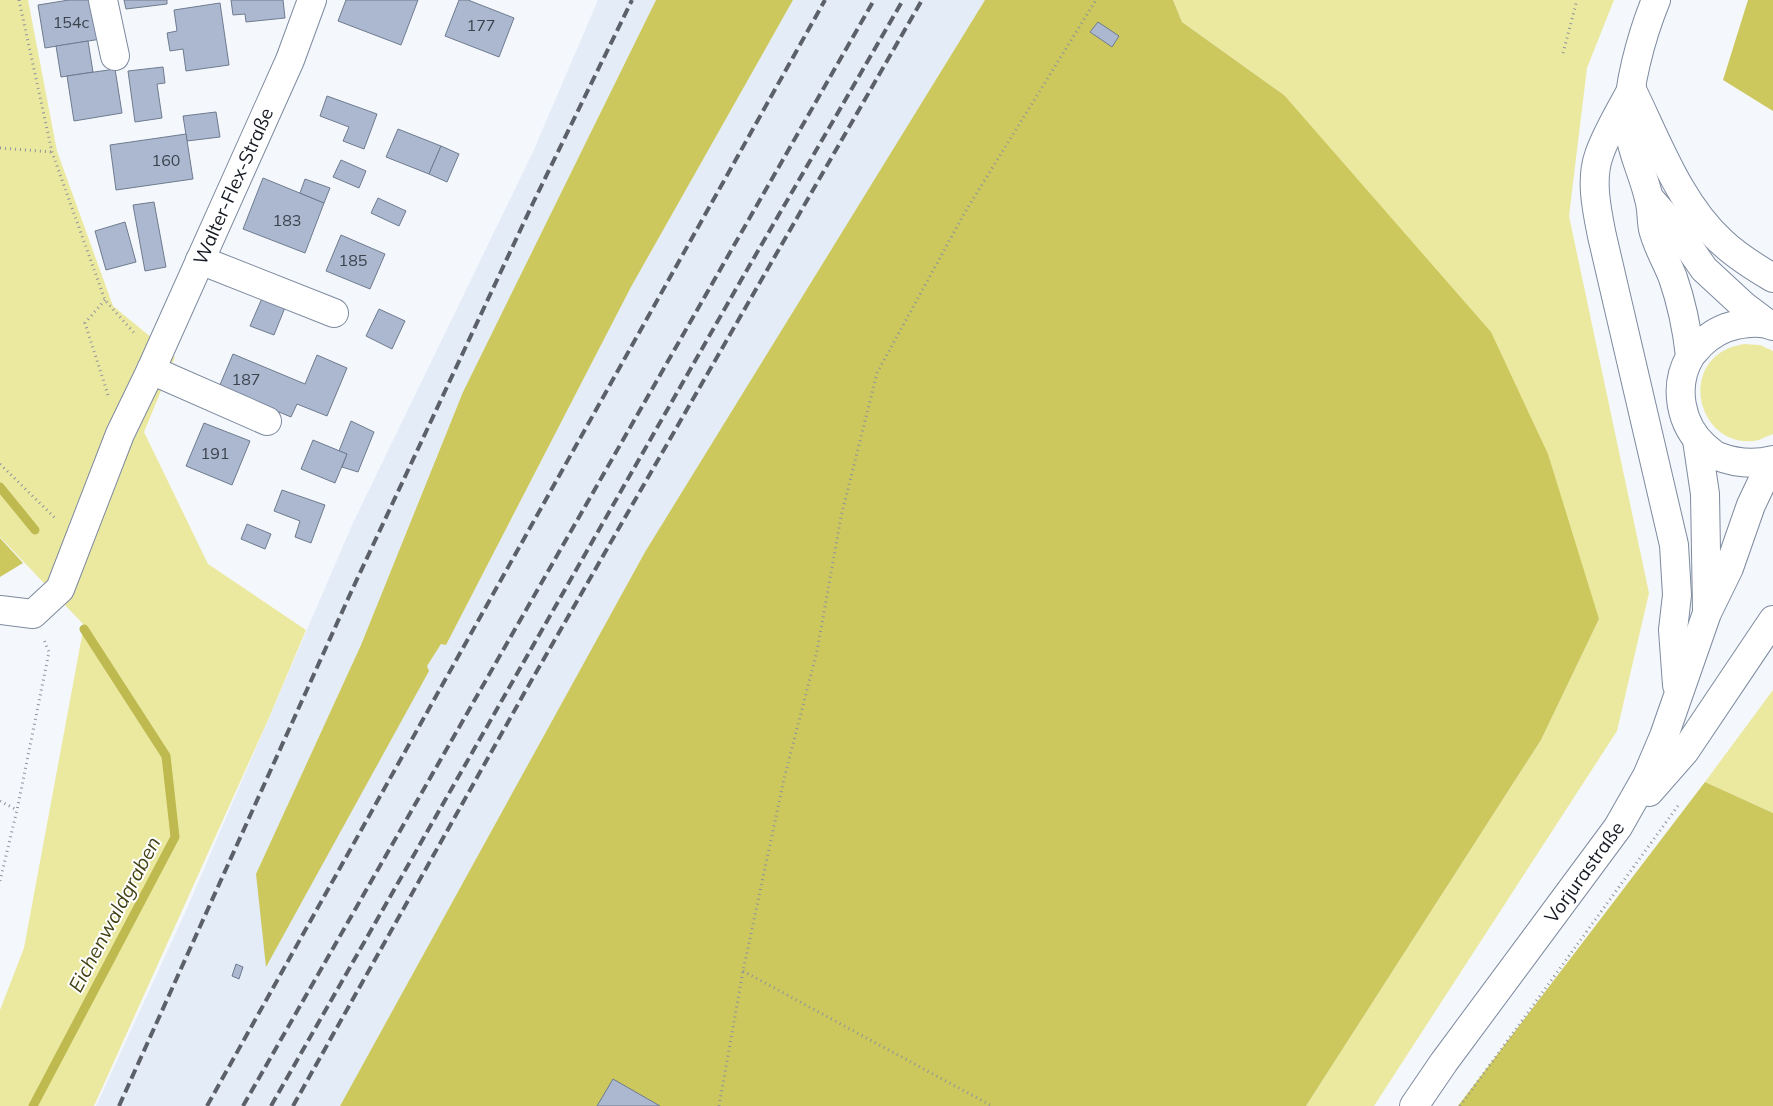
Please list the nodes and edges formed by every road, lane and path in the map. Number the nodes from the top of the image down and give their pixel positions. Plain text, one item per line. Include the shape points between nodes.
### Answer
1 (19, 0) edge
2 (103, 0) edge
3 (312, 0) edge
4 (1096, 0) edge
5 (1577, 0) edge
6 (1656, 0) edge
7 (1563, 54) dead end
8 (115, 56) dead end
9 (1632, 89) junction
10 (0, 148) edge
11 (52, 152) junction
12 (1650, 199) junction
13 (200, 260) junction
14 (1773, 278) edge
15 (105, 300) junction
16 (334, 313) dead end
17 (1771, 325) edge
18 (1690, 356) junction
19 (154, 361) junction
20 (266, 421) dead end
21 (120, 434) junction
22 (1697, 440) junction
23 (1773, 460) edge
24 (0, 464) edge
25 (1773, 467) edge
26 (80, 541) junction
27 (0, 610) edge
28 (1707, 613) junction
29 (34, 614) junction
30 (1773, 620) edge
31 (1678, 694) junction
32 (1685, 796) dead end
33 (0, 801) edge
34 (17, 810) junction
35 (1618, 827) junction
36 (0, 881) edge
37 (743, 970) junction
38 (719, 1106) edge
39 (992, 1106) edge
40 (1414, 1106) edge
41 (1460, 1106) edge

1 - 11 path
2 - 8 main road
3 - 13 main road, Walter-Flex-Straße via 290,60
4 - 37 path via 964,212 877,373 841,517 817,651 784,779
5 - 7 path
6 - 9 main road via 1640,47
9 - 12 main road via 1629,130
9 - 14 main road via 1673,174 1704,224 1729,248
9 - 31 main road via 1598,156 1596,198 1674,546 1677,595 1673,630
10 - 11 path
11 - 15 path
12 - 17 main road via 1674,226 1704,269 1744,306
12 - 18 main road via 1653,229 1683,311
13 - 16 main road
13 - 19 main road, Walter-Flex-Straße
15 - 19 path
15 - 21 path via 85,323
17 - 18 main road via 1751,322 1728,326 1707,338
18 - 22 main road via 1682,376 1680,398 1685,420
19 - 20 main road
19 - 21 main road, Walter-Flex-Straße
21 - 26 main road, Walter-Flex-Straße
22 - 23 main road via 1716,455 1740,463
22 - 28 main road, Vorjurastraße via 1705,494
24 - 26 path
25 - 28 main road, Vorjurastraße via 1751,505 1729,568
26 - 29 main road, Walter-Flex-Straße via 60,589
27 - 29 main road
28 - 31 main road, Vorjurastraße
29 - 34 path via 49,652
30 - 35 main road via 1684,751
31 - 35 main road, Vorjurastraße via 1647,776
32 - 41 path
33 - 34 path
34 - 36 path
35 - 40 main road, Vorjurastraße
37 - 38 path
37 - 39 path

